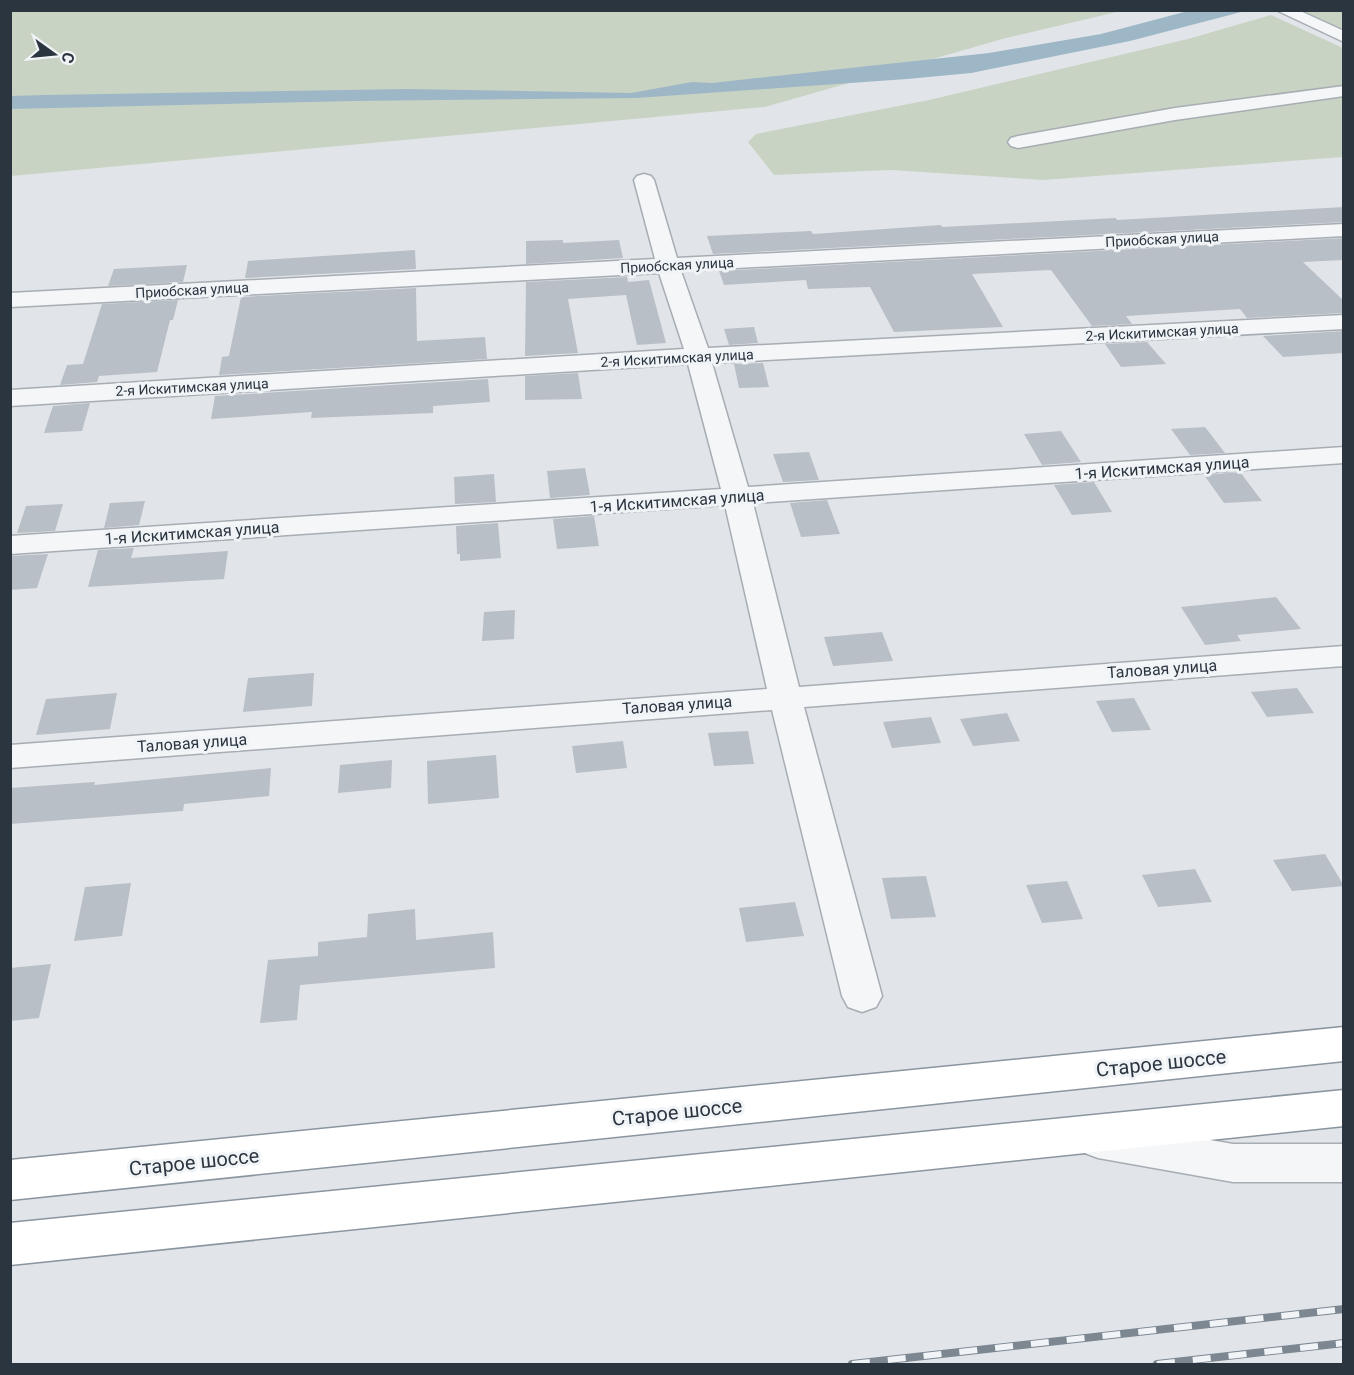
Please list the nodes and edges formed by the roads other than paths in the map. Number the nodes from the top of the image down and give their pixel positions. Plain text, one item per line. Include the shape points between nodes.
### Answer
1 (1284, 10) edge
2 (1344, 37) edge
3 (1344, 91) edge
4 (1018, 142) dead end
5 (644, 180) dead end
6 (1344, 230) edge
7 (668, 265) junction
8 (10, 300) edge
9 (1344, 322) edge
10 (698, 356) junction
11 (10, 398) edge
12 (1344, 455) edge
13 (737, 497) junction
14 (10, 545) edge
15 (1344, 656) edge
16 (785, 697) junction
17 (10, 757) edge
18 (862, 996) dead end
19 (1344, 1044) edge
20 (1344, 1108) edge
21 (1082, 1136) junction
22 (1344, 1163) edge
23 (10, 1180) edge
24 (10, 1244) edge

1 - 2 street
3 - 4 street via 1174,114
5 - 7 street
6 - 7 street, Приобская улица
7 - 8 street, Приобская улица
7 - 10 street
9 - 10 street, 2-я Искитимская улица
10 - 11 street, 2-я Искитимская улица
10 - 13 street
12 - 13 street, 1-я Искитимская улица
13 - 14 street, 1-я Искитимская улица
13 - 16 street
15 - 16 street, Таловая улица
16 - 17 street, Таловая улица
16 - 18 street
19 - 23 highway, Старое шоссе
20 - 21 highway
21 - 22 street via 1233,1163
21 - 24 highway

